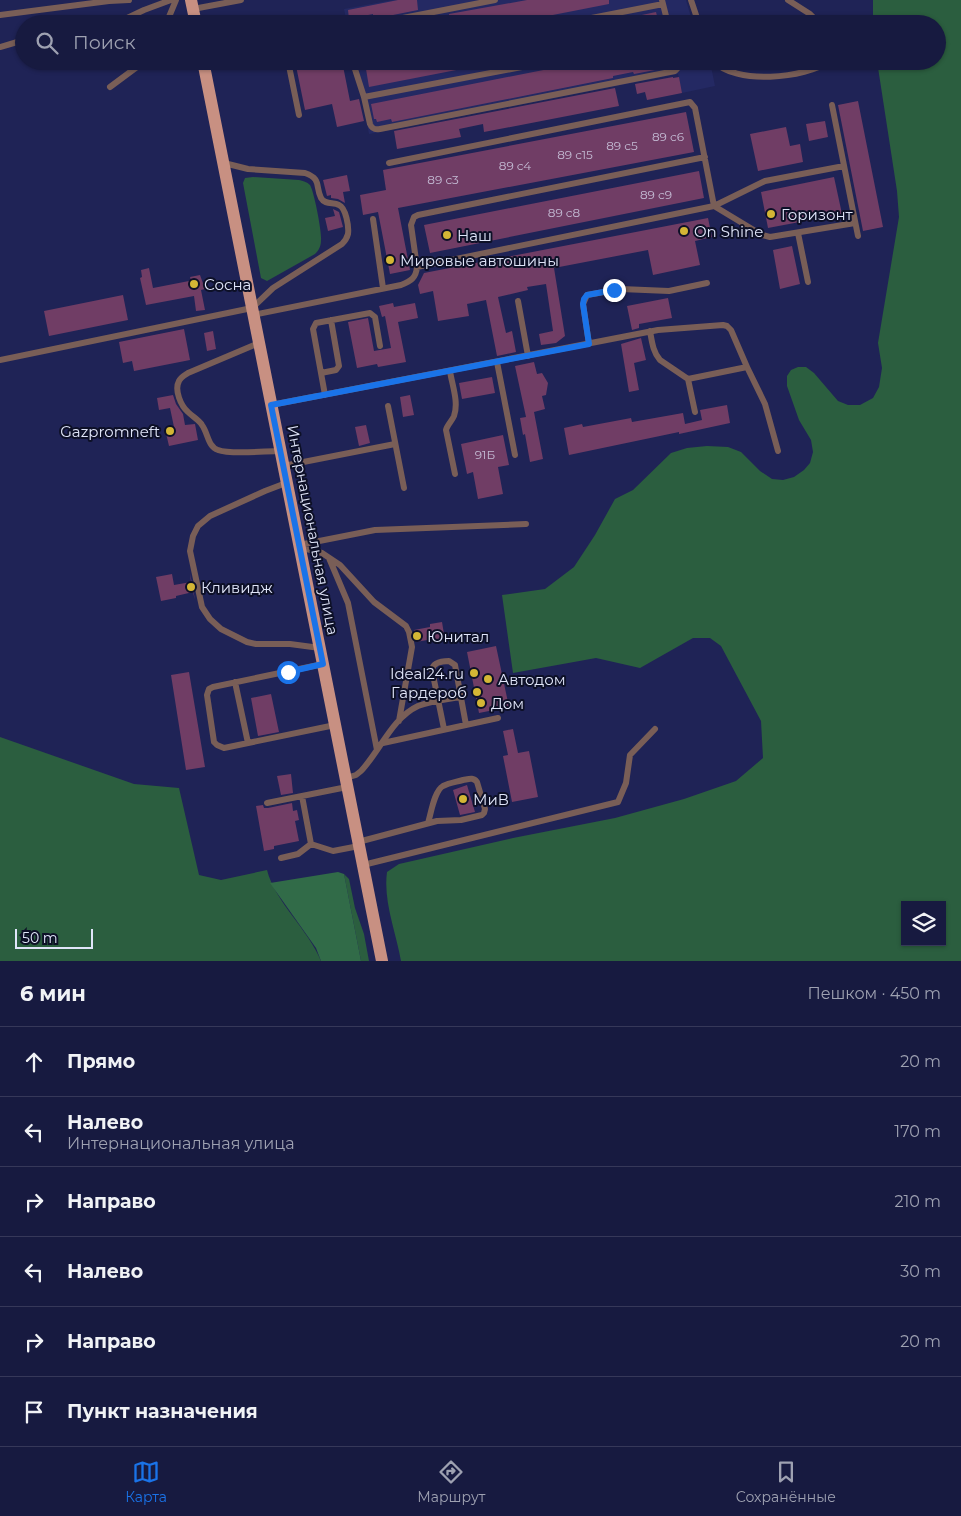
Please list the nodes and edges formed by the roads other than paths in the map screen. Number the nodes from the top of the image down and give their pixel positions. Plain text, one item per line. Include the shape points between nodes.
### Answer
1 (129, 0) edge
2 (171, 0) edge
3 (176, 0) edge
4 (242, 0) edge
5 (495, 0) edge
6 (691, 0) edge
7 (788, 0) edge
8 (663, 2) edge
9 (192, 4) edge
10 (0, 15) edge
11 (133, 15) edge
12 (170, 15) edge
13 (418, 15) edge
14 (603, 15) edge
15 (666, 15) edge
16 (697, 15) edge
17 (811, 15) edge
18 (15, 43) edge
19 (0, 47) edge
20 (134, 70) edge
21 (205, 70) edge
22 (290, 70) edge
23 (356, 70) edge
24 (506, 70) edge
25 (676, 70) edge
26 (724, 70) edge
27 (812, 70) edge
28 (110, 87) dead end
29 (364, 97) junction
30 (832, 104) dead end
31 (299, 115) dead end
32 (705, 157) junction
33 (224, 163) junction
34 (389, 163) dead end
35 (844, 166) junction
36 (714, 206) junction
37 (373, 219) dead end
38 (855, 223) junction
39 (798, 233) junction
40 (858, 236) dead end
41 (417, 267) junction
42 (808, 282) dead end
43 (706, 283) dead end
44 (383, 288) junction
45 (518, 301) dead end
46 (253, 312) junction
47 (331, 320) junction
48 (650, 331) junction
49 (259, 343) junction
50 (589, 344) junction
51 (380, 346) dead end
52 (528, 356) junction
53 (0, 360) edge
54 (497, 362) junction
55 (748, 367) junction
56 (450, 371) junction
57 (321, 373) junction
58 (688, 379) junction
59 (325, 395) junction
60 (271, 405) junction
61 (388, 406) dead end
62 (695, 412) dead end
63 (395, 444) junction
64 (280, 451) junction
65 (778, 451) dead end
66 (515, 455) dead end
67 (283, 466) junction
68 (455, 474) dead end
69 (286, 483) junction
70 (404, 488) dead end
71 (526, 524) dead end
72 (299, 546) junction
73 (329, 557) junction
74 (320, 648) junction
75 (323, 664) junction
76 (235, 682) junction
77 (460, 696) junction
78 (438, 701) junction
79 (498, 718) dead end
80 (399, 721) junction
81 (466, 724) junction
82 (335, 725) junction
83 (444, 729) junction
84 (655, 729) dead end
85 (383, 742) junction
86 (248, 743) junction
87 (377, 750) junction
88 (346, 782) junction
89 (302, 796) junction
90 (267, 803) dead end
91 (428, 823) junction
92 (311, 844) junction
93 (359, 844) junction
94 (281, 858) dead end
95 (363, 865) junction
96 (380, 961) edge

1 - 10 lane
2 - 11 lane
3 - 12 lane
4 - 9 lane
5 - 13 lane
6 - 16 lane
7 - 17 lane
8 - 14 lane
8 - 15 lane
18 - 19 lane
20 - 28 lane
21 - 33 main road, Интернациональная улица
22 - 31 lane
23 - 29 lane
24 - 29 lane
25 - 29 lane via 375,130 370,124
26 - 27 lane via 758,77
30 - 35 lane
32 - 34 lane via 696,108 686,102
32 - 36 lane
32 - 41 lane via 418,215 411,225
33 - 46 main road, Интернациональная улица
33 - 46 lane via 312,176 323,201 343,208 348,231 346,241 273,288
35 - 36 lane via 759,183
35 - 38 lane
36 - 39 lane via 762,235 778,237
36 - 41 lane
37 - 44 lane
38 - 39 lane
38 - 40 lane
39 - 42 lane
41 - 44 lane via 416,275 408,282
43 - 50 lane via 668,291 621,289 587,295 583,304
44 - 46 lane
45 - 52 lane
46 - 49 main road, Интернациональная улица
46 - 53 lane
47 - 51 lane via 374,314
47 - 57 lane via 316,323 313,329
47 - 57 lane via 339,366 336,370
48 - 50 lane
48 - 55 lane via 727,326
48 - 58 lane via 656,356
49 - 60 main road, Интернациональная улица
49 - 64 lane via 188,373 180,379 177,387 181,404 200,422 216,450
50 - 52 lane
52 - 54 lane
54 - 56 lane
54 - 66 lane
55 - 58 lane
55 - 65 lane via 765,404
56 - 59 lane
56 - 68 lane via 456,404 446,430
57 - 59 lane
58 - 62 lane
59 - 60 lane
60 - 64 main road, Интернациональная улица
61 - 63 lane
63 - 67 lane
63 - 70 lane
64 - 67 main road, Интернациональная улица
67 - 69 main road, Интернациональная улица
69 - 72 main road, Интернациональная улица
69 - 74 lane via 210,516 198,526 190,551 202,607 221,629 256,644
71 - 72 lane via 375,530
72 - 73 lane
72 - 74 main road, Интернациональная улица
73 - 80 lane via 409,632 412,648
73 - 87 lane via 348,603
74 - 75 main road, Интернациональная улица
75 - 76 lane
75 - 82 main road, Интернациональная улица
76 - 86 lane
76 - 86 lane via 208,691 214,742 224,748
77 - 78 lane
77 - 78 lane via 455,665 449,661 437,663 432,670
77 - 81 lane
78 - 80 lane via 420,705
78 - 83 lane
79 - 81 lane
80 - 85 lane
81 - 83 lane
82 - 86 lane
82 - 88 main road, Интернациональная улица
83 - 85 lane
84 - 95 lane via 630,756 626,783 618,802
85 - 87 lane
87 - 88 lane via 361,771
88 - 89 lane
88 - 93 main road, Интернациональная улица
89 - 90 lane
89 - 92 lane
91 - 91 lane via 469,819 484,813 478,782 470,778 440,788
91 - 93 lane
92 - 93 lane via 333,851
92 - 94 lane via 298,854
93 - 95 main road, Интернациональная улица
95 - 96 main road, Интернациональная улица

